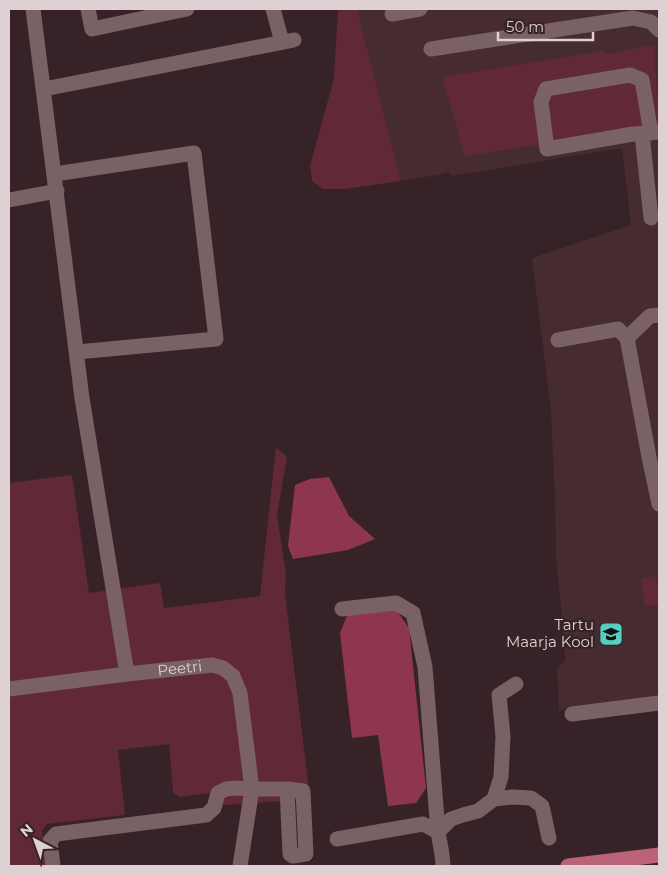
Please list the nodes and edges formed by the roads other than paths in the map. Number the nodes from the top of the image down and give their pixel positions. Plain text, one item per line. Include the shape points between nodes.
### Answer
1 (34, 9) edge
2 (88, 9) edge
3 (187, 9) edge
4 (273, 9) edge
5 (420, 9) edge
6 (392, 14) dead end
7 (659, 30) edge
8 (431, 50) dead end
9 (44, 89) junction
10 (651, 133) edge
11 (54, 174) junction
12 (57, 191) junction
13 (9, 200) edge
14 (651, 218) dead end
15 (659, 315) edge
16 (627, 338) junction
17 (558, 340) dead end
18 (77, 352) junction
19 (659, 504) edge
20 (342, 609) dead end
21 (127, 674) junction
22 (516, 684) dead end
23 (9, 689) edge
24 (659, 703) edge
25 (572, 714) dead end
26 (287, 789) dead end
27 (252, 790) junction
28 (494, 799) junction
29 (438, 832) junction
30 (549, 838) dead end
31 (337, 839) dead end
32 (659, 855) edge
33 (53, 866) edge
34 (240, 866) edge
35 (443, 866) edge
36 (568, 866) edge
37 (573, 866) edge

1 - 9 street
2 - 3 street via 92,29
4 - 9 street via 288,41
5 - 6 street
7 - 8 street via 651,22 634,18
9 - 11 street
10 - 10 street via 642,80 630,75 546,89 541,102 547,148
10 - 14 street
11 - 12 street
11 - 18 street via 194,153 216,339
12 - 13 street
12 - 18 street
15 - 16 street via 650,316
16 - 17 street via 618,329
16 - 19 street
18 - 21 street
20 - 29 street via 396,603 413,613 425,667
21 - 23 street, Peetri
21 - 27 street, Peetri via 212,665 233,676 240,693
22 - 28 street via 499,695 503,736 501,777
24 - 25 street
26 - 27 street
27 - 33 street via 226,789 218,793 214,808 206,815 56,834 50,841
27 - 34 street, Peetri
28 - 29 street via 478,812 451,819
28 - 30 street via 531,798 542,806
29 - 31 street via 423,824
29 - 35 street
32 - 37 main road
36 - 37 main road

